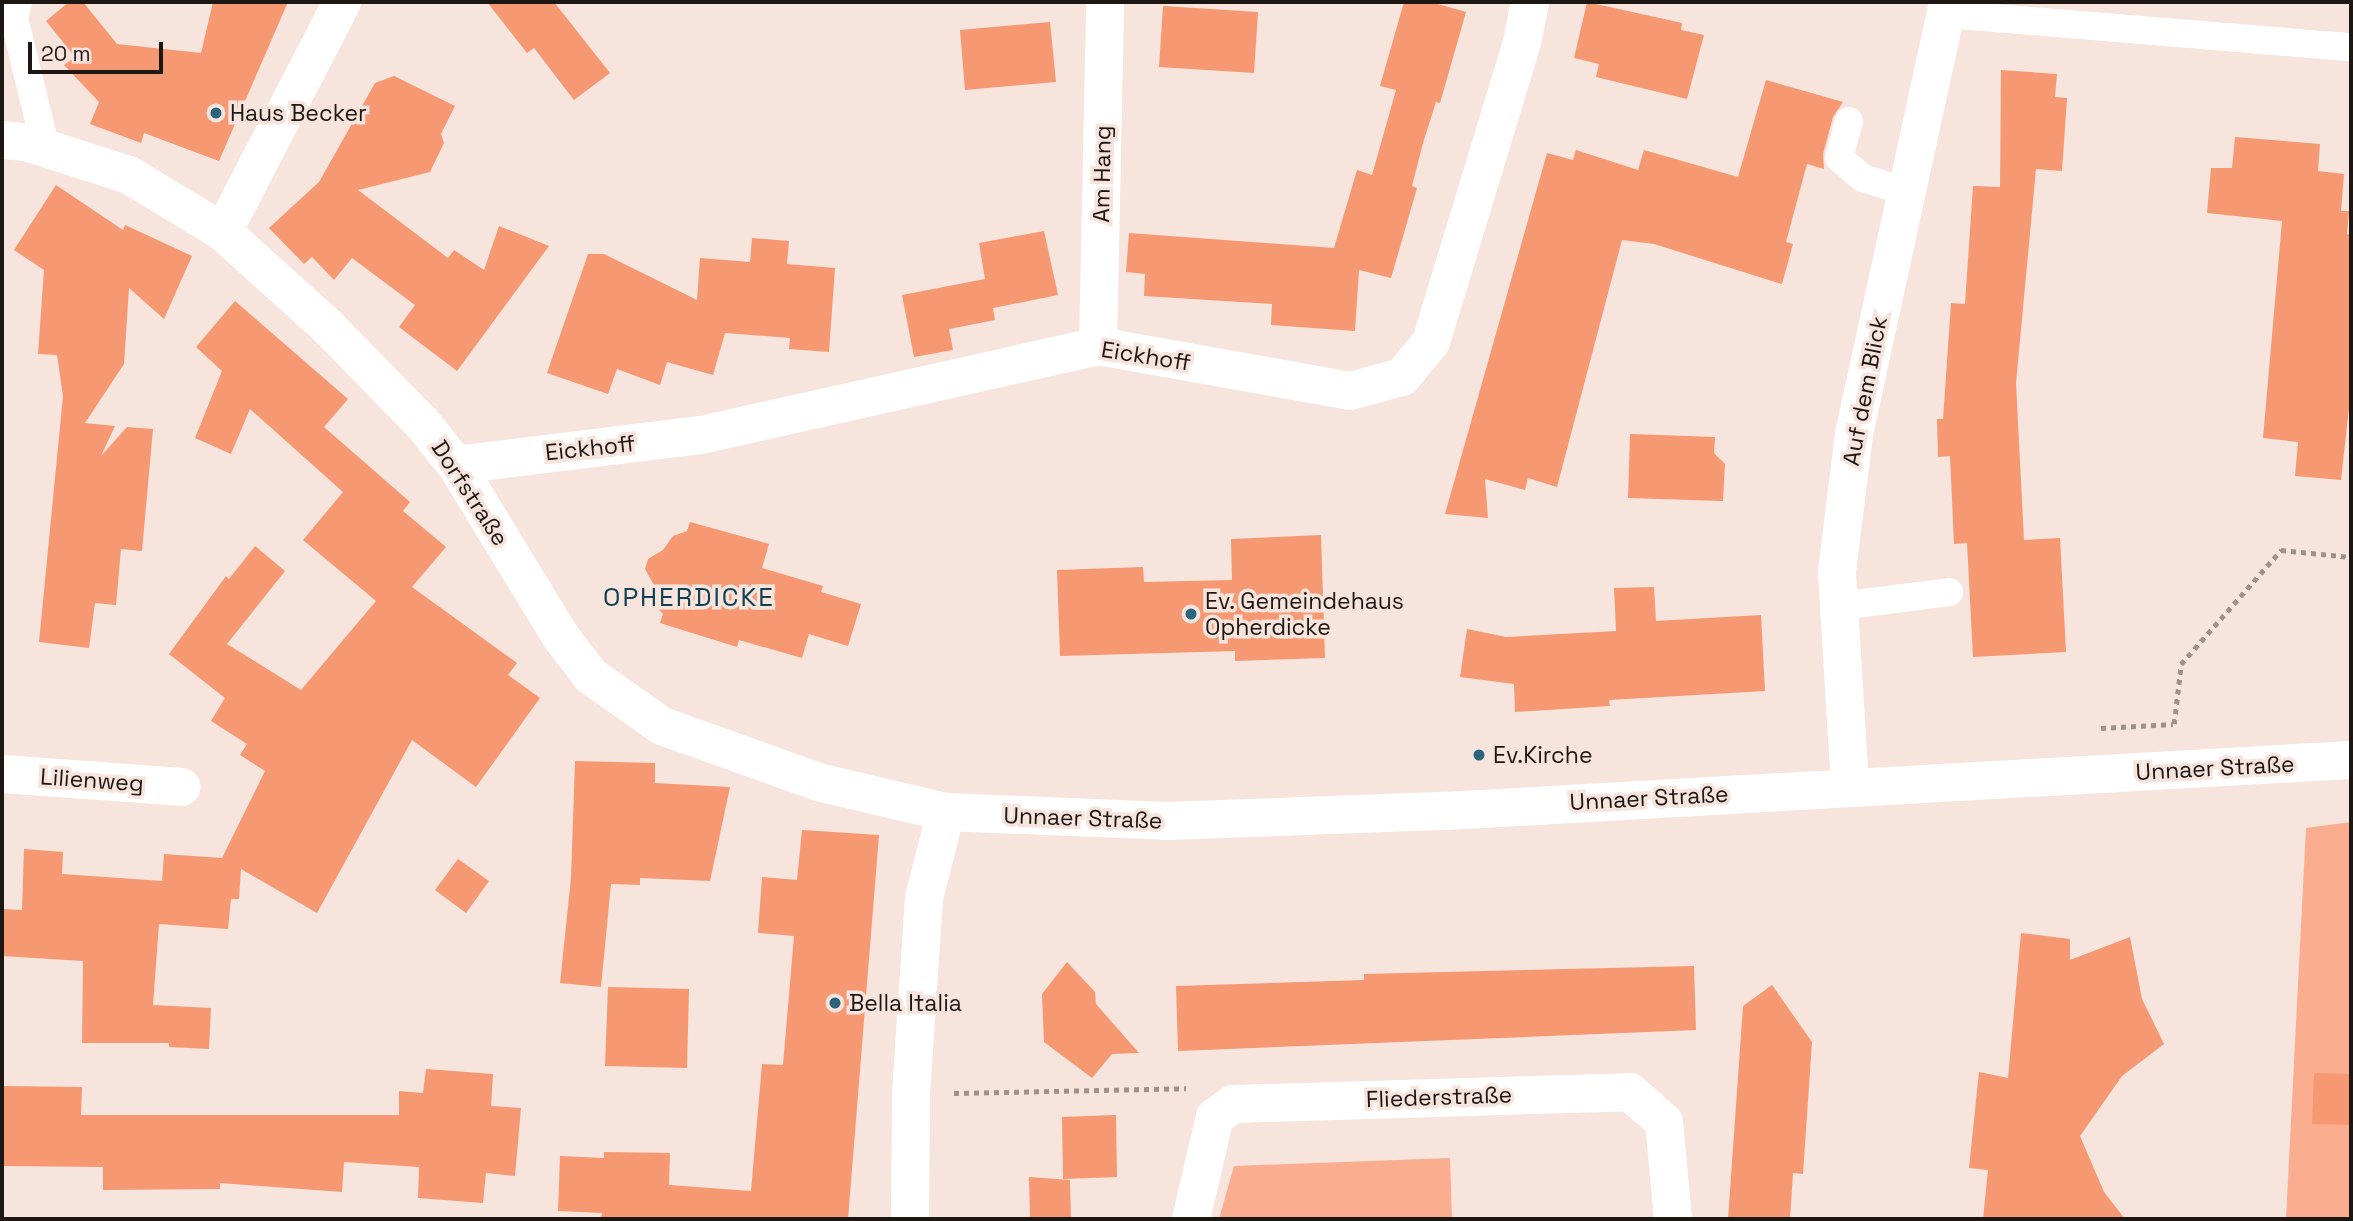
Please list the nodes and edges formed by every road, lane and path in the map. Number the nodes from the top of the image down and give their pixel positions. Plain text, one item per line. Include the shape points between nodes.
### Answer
1 (342, 2) edge
2 (1105, 2) edge
3 (1530, 2) edge
4 (1947, 8) edge
5 (11, 11) edge
6 (2351, 47) edge
7 (1849, 121) dead end
8 (2, 140) edge
9 (46, 149) junction
10 (1907, 192) junction
11 (223, 232) junction
12 (1098, 346) junction
13 (456, 465) junction
14 (2351, 557) edge
15 (1949, 592) dead end
16 (1840, 606) junction
17 (2188, 723) dead end
18 (2174, 724) junction
19 (2097, 728) dead end
20 (2351, 760) edge
21 (2, 774) edge
22 (182, 786) dead end
23 (1850, 786) junction
24 (946, 812) junction
25 (911, 1094) junction
26 (1215, 1117) junction
27 (909, 1219) edge
28 (1191, 1219) edge
29 (1673, 1219) edge

1 - 11 street
2 - 12 street, Am Hang
3 - 12 street, Eickhoff via 1522,43 1435,330 1402,377 1350,391
4 - 6 lane
4 - 10 street, Auf dem Blick
5 - 9 lane
7 - 10 lane via 1839,158 1863,178
8 - 9 street, Dorfstraße
9 - 11 street, Dorfstraße via 129,175
10 - 16 street, Auf dem Blick via 1854,434 1837,571
11 - 13 street, Dorfstraße via 381,379
12 - 13 street, Eickhoff via 701,435
13 - 24 street, Dorfstraße via 561,636 591,676 622,702 662,726 818,782
14 - 18 path via 2281,550 2181,664
15 - 16 lane
16 - 23 street, Auf dem Blick
17 - 18 path
18 - 19 path
20 - 23 street, Unnaer Straße
21 - 22 street, Lilienweg
23 - 24 street, Unnaer Straße via 1446,811 1167,821
24 - 25 street via 924,898
25 - 26 path via 1184,1087
25 - 27 street
26 - 28 street
26 - 29 street, Fliederstraße via 1233,1104 1630,1091 1664,1122

